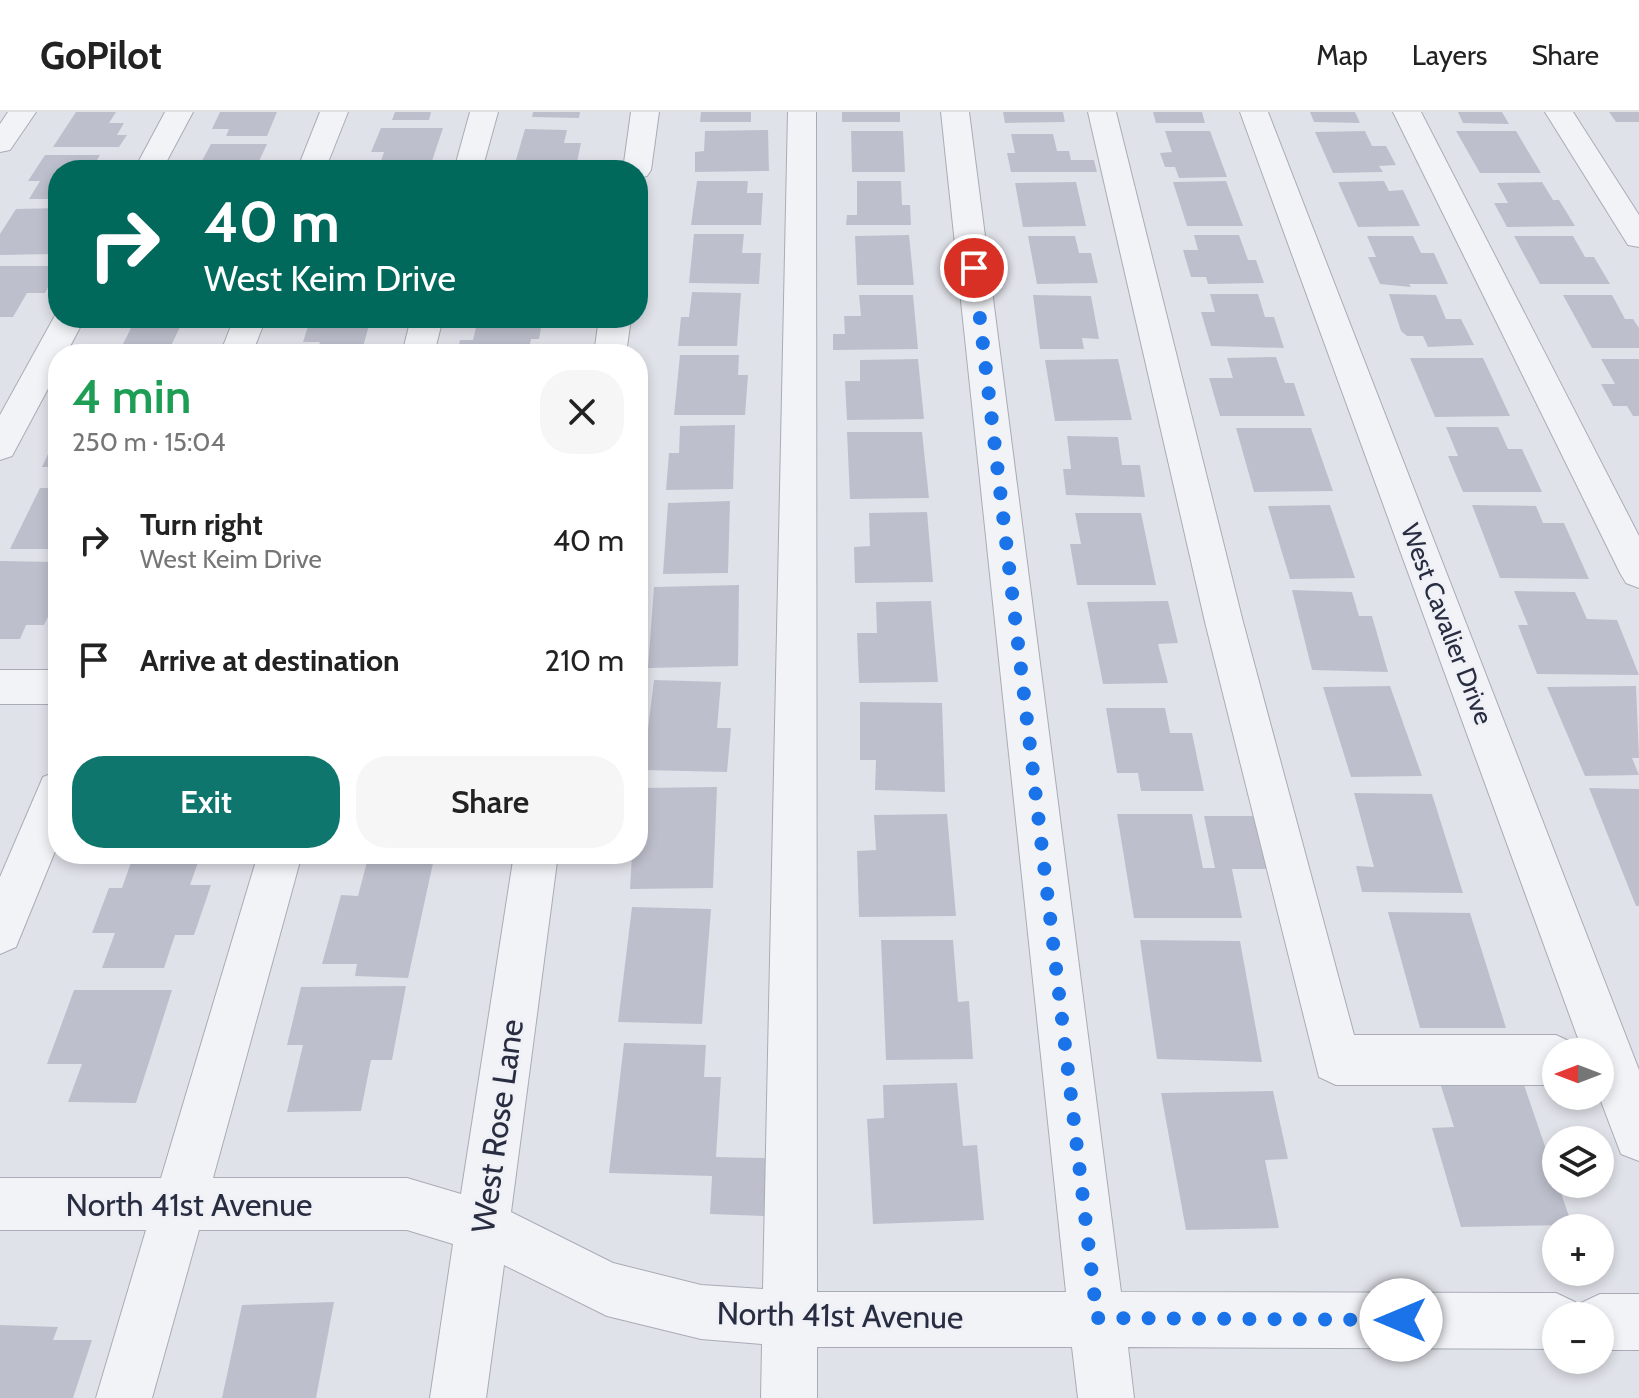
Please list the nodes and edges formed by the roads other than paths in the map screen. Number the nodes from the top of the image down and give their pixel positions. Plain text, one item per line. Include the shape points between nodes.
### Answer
1 (22, 112) edge
2 (179, 112) edge
3 (334, 112) edge
4 (484, 112) edge
5 (645, 112) edge
6 (802, 112) edge
7 (955, 112) edge
8 (1102, 112) edge
9 (1254, 112) edge
10 (1407, 112) edge
11 (1559, 112) edge
12 (0, 144) edge
13 (153, 160) edge
14 (315, 160) edge
15 (471, 160) edge
16 (638, 160) edge
17 (1639, 238) edge
18 (48, 357) edge
19 (0, 447) edge
20 (1639, 573) edge
21 (0, 687) edge
22 (48, 687) edge
23 (48, 814) edge
24 (277, 864) edge
25 (535, 864) edge
26 (0, 932) edge
27 (1542, 1060) edge
28 (1617, 1060) edge
29 (1639, 1136) edge
30 (0, 1204) edge
31 (179, 1204) junction
32 (482, 1226) junction
33 (1097, 1318) junction
34 (790, 1319) junction
35 (1542, 1321) edge
36 (1614, 1322) edge
37 (1639, 1322) edge
38 (124, 1398) edge
39 (458, 1398) edge
40 (789, 1398) edge
41 (1106, 1398) edge

1 - 12 street
2 - 13 street
3 - 14 street
4 - 15 street
5 - 16 street
6 - 34 street
7 - 33 street
8 - 27 street via 1336,1060
9 - 28 street, West Cavalier Drive
10 - 20 street
11 - 17 street
18 - 19 street
21 - 22 street
23 - 26 street
24 - 31 street
25 - 32 street, West Rose Lane
28 - 29 street, West Cavalier Drive
30 - 31 street, North 41st Avenue
31 - 32 street, North 41st Avenue via 407,1204
31 - 38 street
32 - 34 street, North 41st Avenue via 607,1289 701,1312
32 - 39 street, West Rose Lane
33 - 34 street, North 41st Avenue
33 - 35 street, North 41st Avenue
33 - 41 street
34 - 40 street
36 - 37 street

